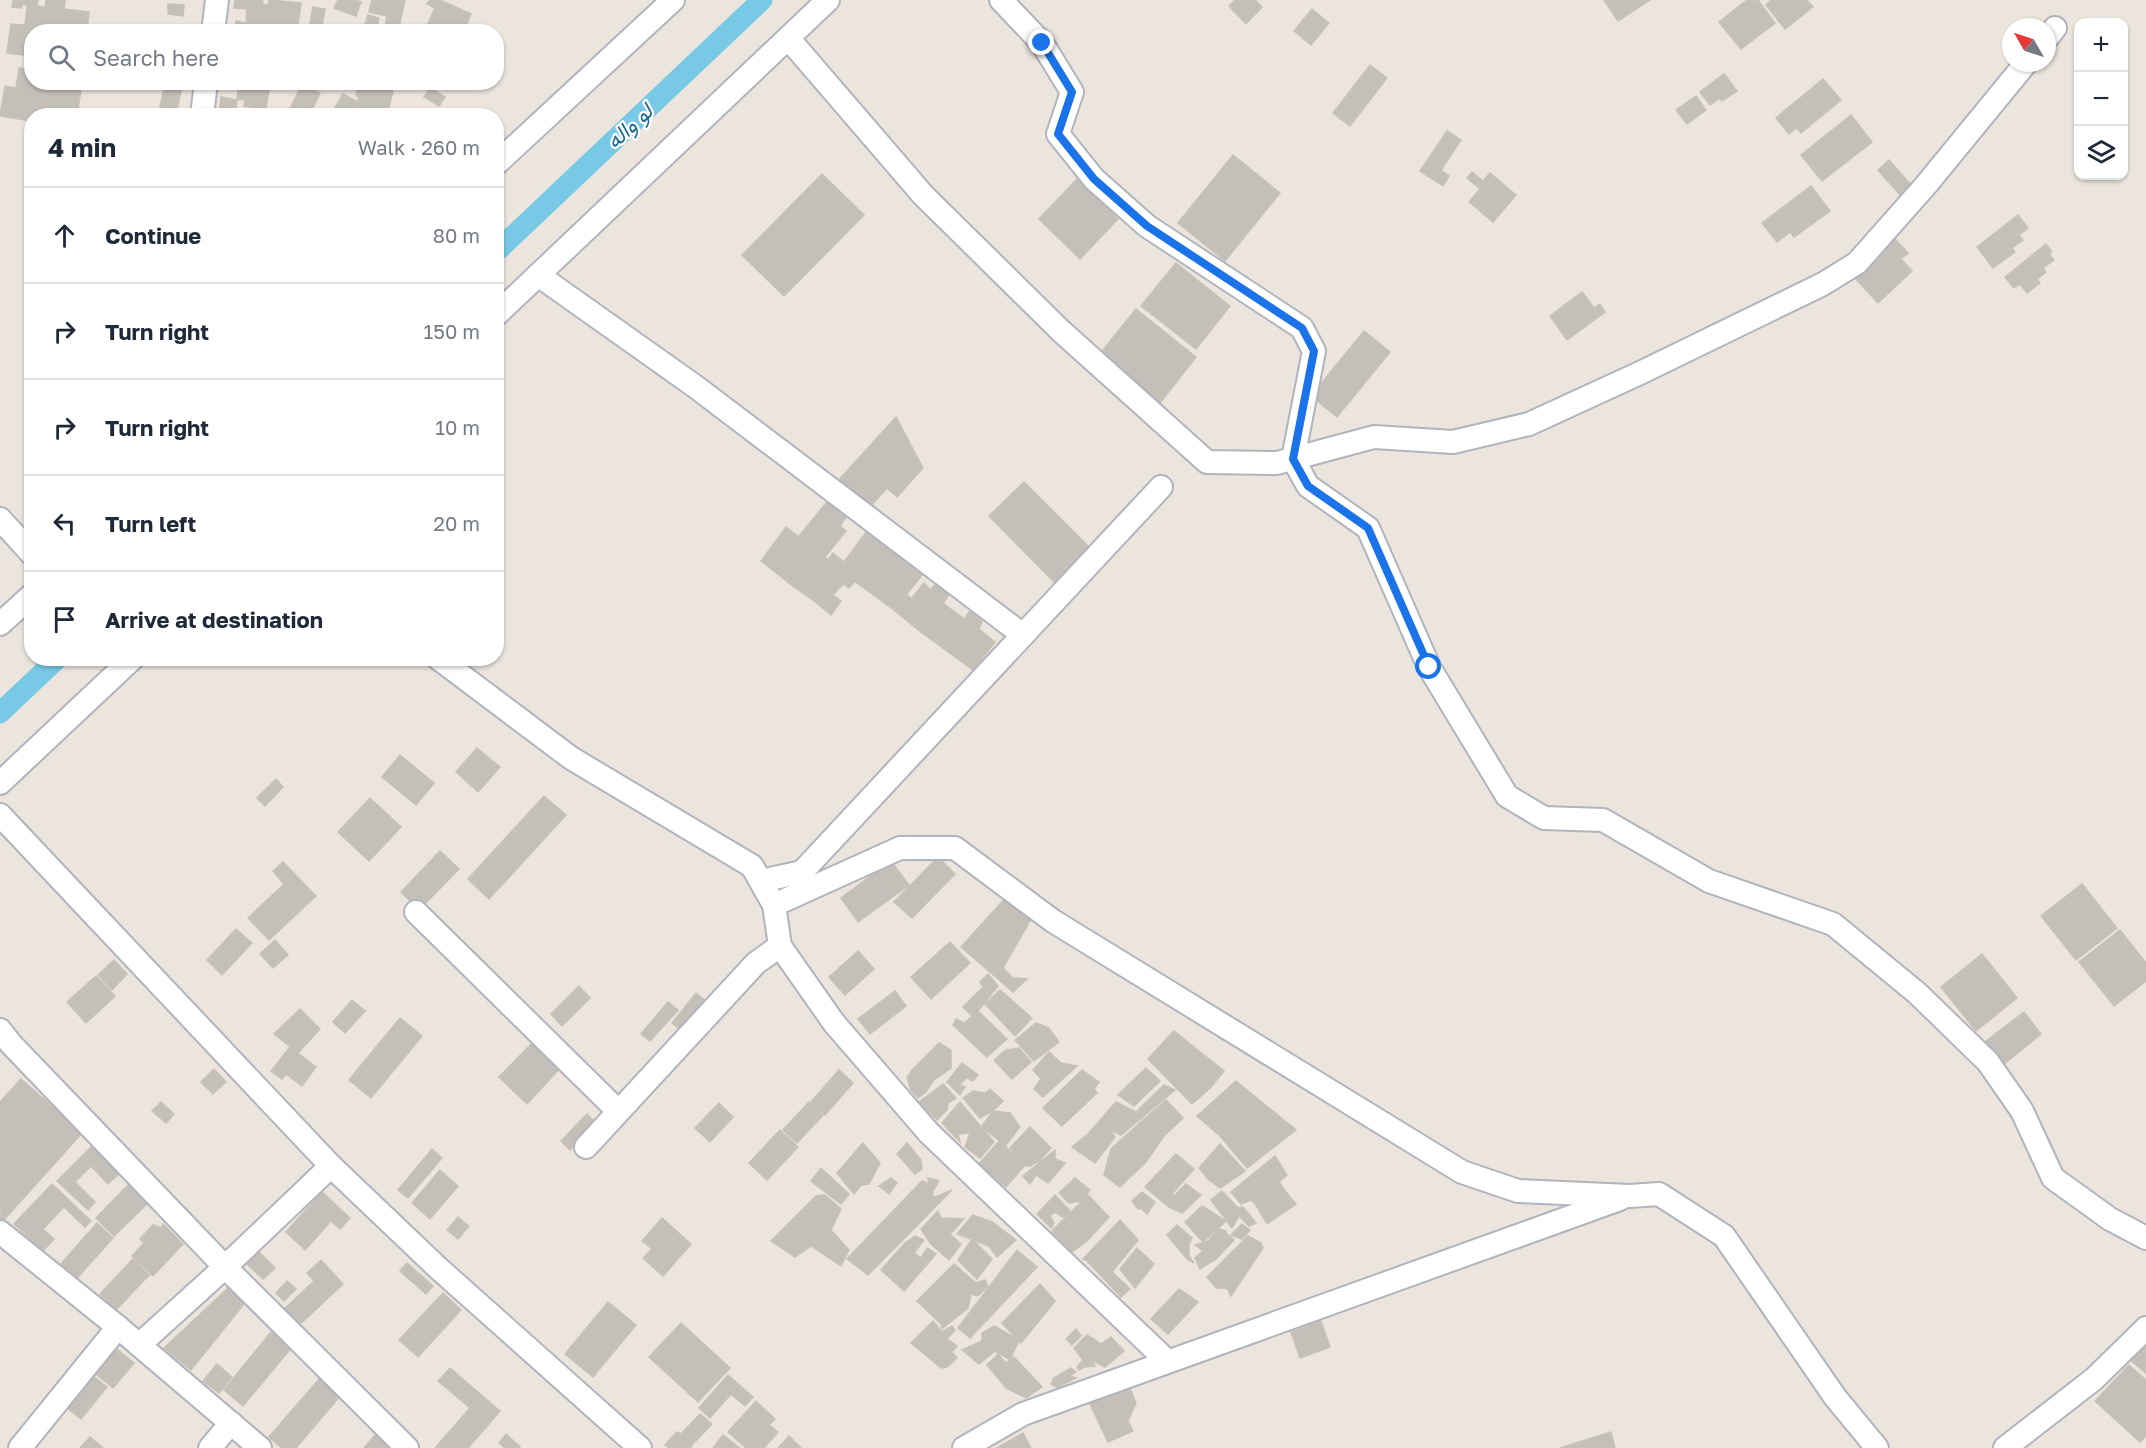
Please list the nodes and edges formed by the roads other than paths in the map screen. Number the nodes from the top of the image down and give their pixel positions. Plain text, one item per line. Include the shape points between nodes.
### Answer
1 (217, 0) edge
2 (828, 0) edge
3 (1001, 0) edge
4 (663, 4) edge
5 (214, 24) edge
6 (788, 38) junction
7 (2019, 72) edge
8 (205, 90) edge
9 (203, 108) edge
10 (504, 156) edge
11 (538, 275) junction
12 (504, 307) edge
13 (1293, 459) junction
14 (1161, 487) dead end
15 (0, 519) edge
16 (24, 545) edge
17 (24, 602) edge
18 (0, 624) edge
19 (1023, 634) junction
20 (124, 666) edge
21 (449, 666) edge
22 (0, 783) edge
23 (0, 815) edge
24 (760, 881) junction
25 (774, 905) junction
26 (416, 912) dead end
27 (780, 946) junction
28 (0, 1030) edge
29 (618, 1111) junction
30 (586, 1147) dead end
31 (331, 1166) junction
32 (1630, 1196) junction
33 (0, 1232) edge
34 (2146, 1238) edge
35 (225, 1267) junction
36 (118, 1327) junction
37 (2146, 1328) edge
38 (139, 1345) junction
39 (1167, 1361) junction
40 (231, 1423) junction
41 (21, 1448) edge
42 (210, 1448) edge
43 (260, 1448) edge
44 (407, 1448) edge
45 (640, 1448) edge
46 (964, 1448) edge
47 (1877, 1448) edge
48 (2005, 1448) edge

1 - 5 street
2 - 6 street
3 - 13 street via 1042,43 1072,92 1058,134 1094,179 1147,226 1302,328 1314,351
4 - 10 street
6 - 11 street
6 - 13 street via 923,195 1061,331 1207,462 1277,463
7 - 13 street via 1857,263 1823,284 1529,424 1453,442 1374,437
8 - 9 street
11 - 12 street
11 - 19 street via 696,387
13 - 34 street via 1308,486 1368,528 1429,667 1507,796 1544,818 1603,820 1709,881 1833,924 1917,993 1988,1062 2022,1111 2053,1178 2110,1219
14 - 19 street
15 - 16 street
17 - 18 street
19 - 24 street via 802,872
20 - 22 street
21 - 24 street via 571,758 752,866
23 - 31 street
24 - 25 street
25 - 27 street
25 - 32 street via 900,848 955,848 1053,921 1462,1172 1518,1191
26 - 29 street
27 - 29 street via 756,963
27 - 39 street via 834,1023 929,1133
28 - 35 street
29 - 30 street
31 - 35 street
31 - 45 street
32 - 39 street
32 - 47 street via 1659,1194 1724,1236 1836,1397
33 - 36 street
35 - 38 street
35 - 44 street
36 - 38 street
36 - 41 street
37 - 48 street via 2094,1379
38 - 40 street
39 - 46 street via 1023,1414
40 - 42 street
40 - 43 street

